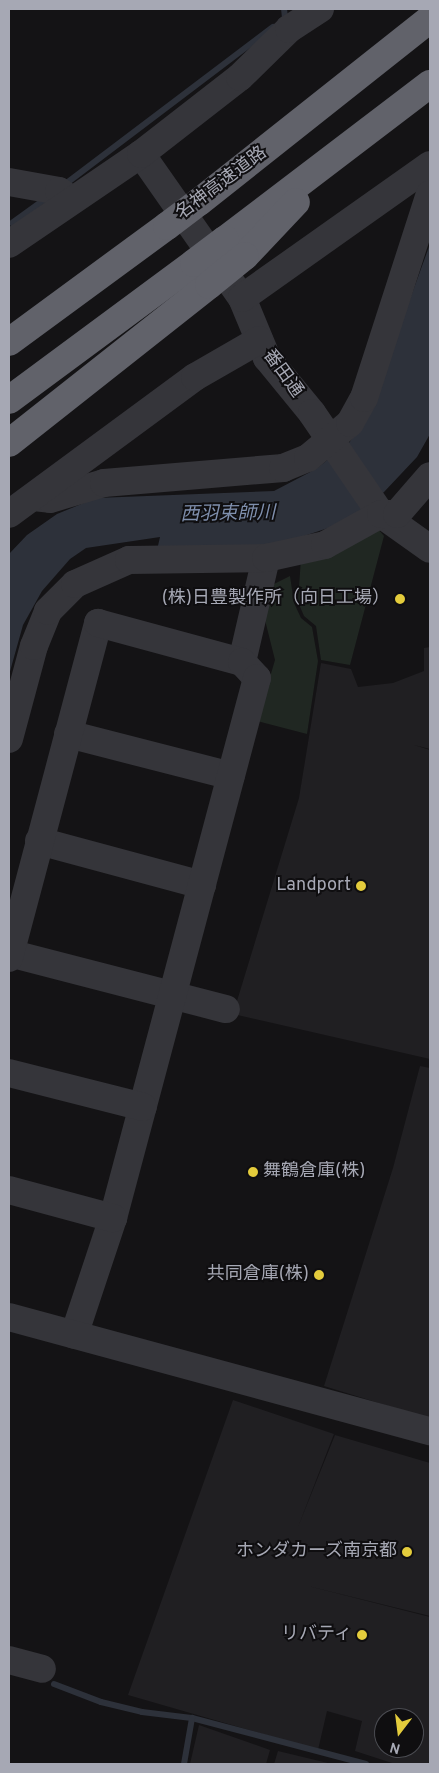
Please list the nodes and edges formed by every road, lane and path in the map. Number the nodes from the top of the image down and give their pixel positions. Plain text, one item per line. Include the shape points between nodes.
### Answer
1 (320, 9) edge
2 (430, 20) edge
3 (430, 84) edge
4 (141, 154) junction
5 (430, 165) edge
6 (9, 182) edge
7 (430, 194) edge
8 (72, 200) junction
9 (9, 244) edge
10 (201, 274) junction
11 (242, 298) junction
12 (259, 340) junction
13 (9, 342) edge
14 (9, 400) edge
15 (9, 443) edge
16 (331, 445) junction
17 (430, 476) edge
18 (34, 497) junction
19 (9, 514) edge
20 (381, 514) junction
21 (430, 549) edge
22 (266, 558) junction
23 (242, 662) junction
24 (68, 734) junction
25 (9, 739) edge
26 (231, 776) junction
27 (38, 841) junction
28 (202, 885) junction
29 (9, 955) edge
30 (173, 995) junction
31 (226, 1009) dead end
32 (9, 1073) edge
33 (142, 1108) junction
34 (9, 1190) edge
35 (113, 1218) junction
36 (9, 1317) edge
37 (74, 1335) junction
38 (430, 1431) edge
39 (9, 1660) edge
40 (42, 1669) dead end

1 - 4 street via 289,29 240,77
2 - 13 highway, 名神高速道路, bridge via 199,202
3 - 10 highway, bridge via 352,143 235,248
4 - 8 street
4 - 11 street, 番田通
5 - 11 street
6 - 8 street via 59,191
7 - 16 street via 364,398 350,423
8 - 9 street
10 - 14 highway
10 - 15 highway
11 - 12 street, 番田通
12 - 16 street, 番田通 via 267,358 312,413
12 - 18 street via 195,377
16 - 18 street via 283,468 104,483 50,499
16 - 20 street, 番田通
17 - 20 street via 397,514
18 - 19 street
20 - 21 street, 番田通
20 - 22 street via 325,546
22 - 23 street
22 - 25 street via 130,560 75,584 48,611 34,646
23 - 24 street via 98,623
23 - 26 street via 258,678
24 - 26 street
24 - 27 street
26 - 28 street
27 - 28 street
27 - 29 street
28 - 30 street
29 - 30 street
30 - 31 street
30 - 33 street
32 - 33 street
33 - 35 street
34 - 35 street
35 - 37 street
36 - 37 street
37 - 38 street
39 - 40 street

